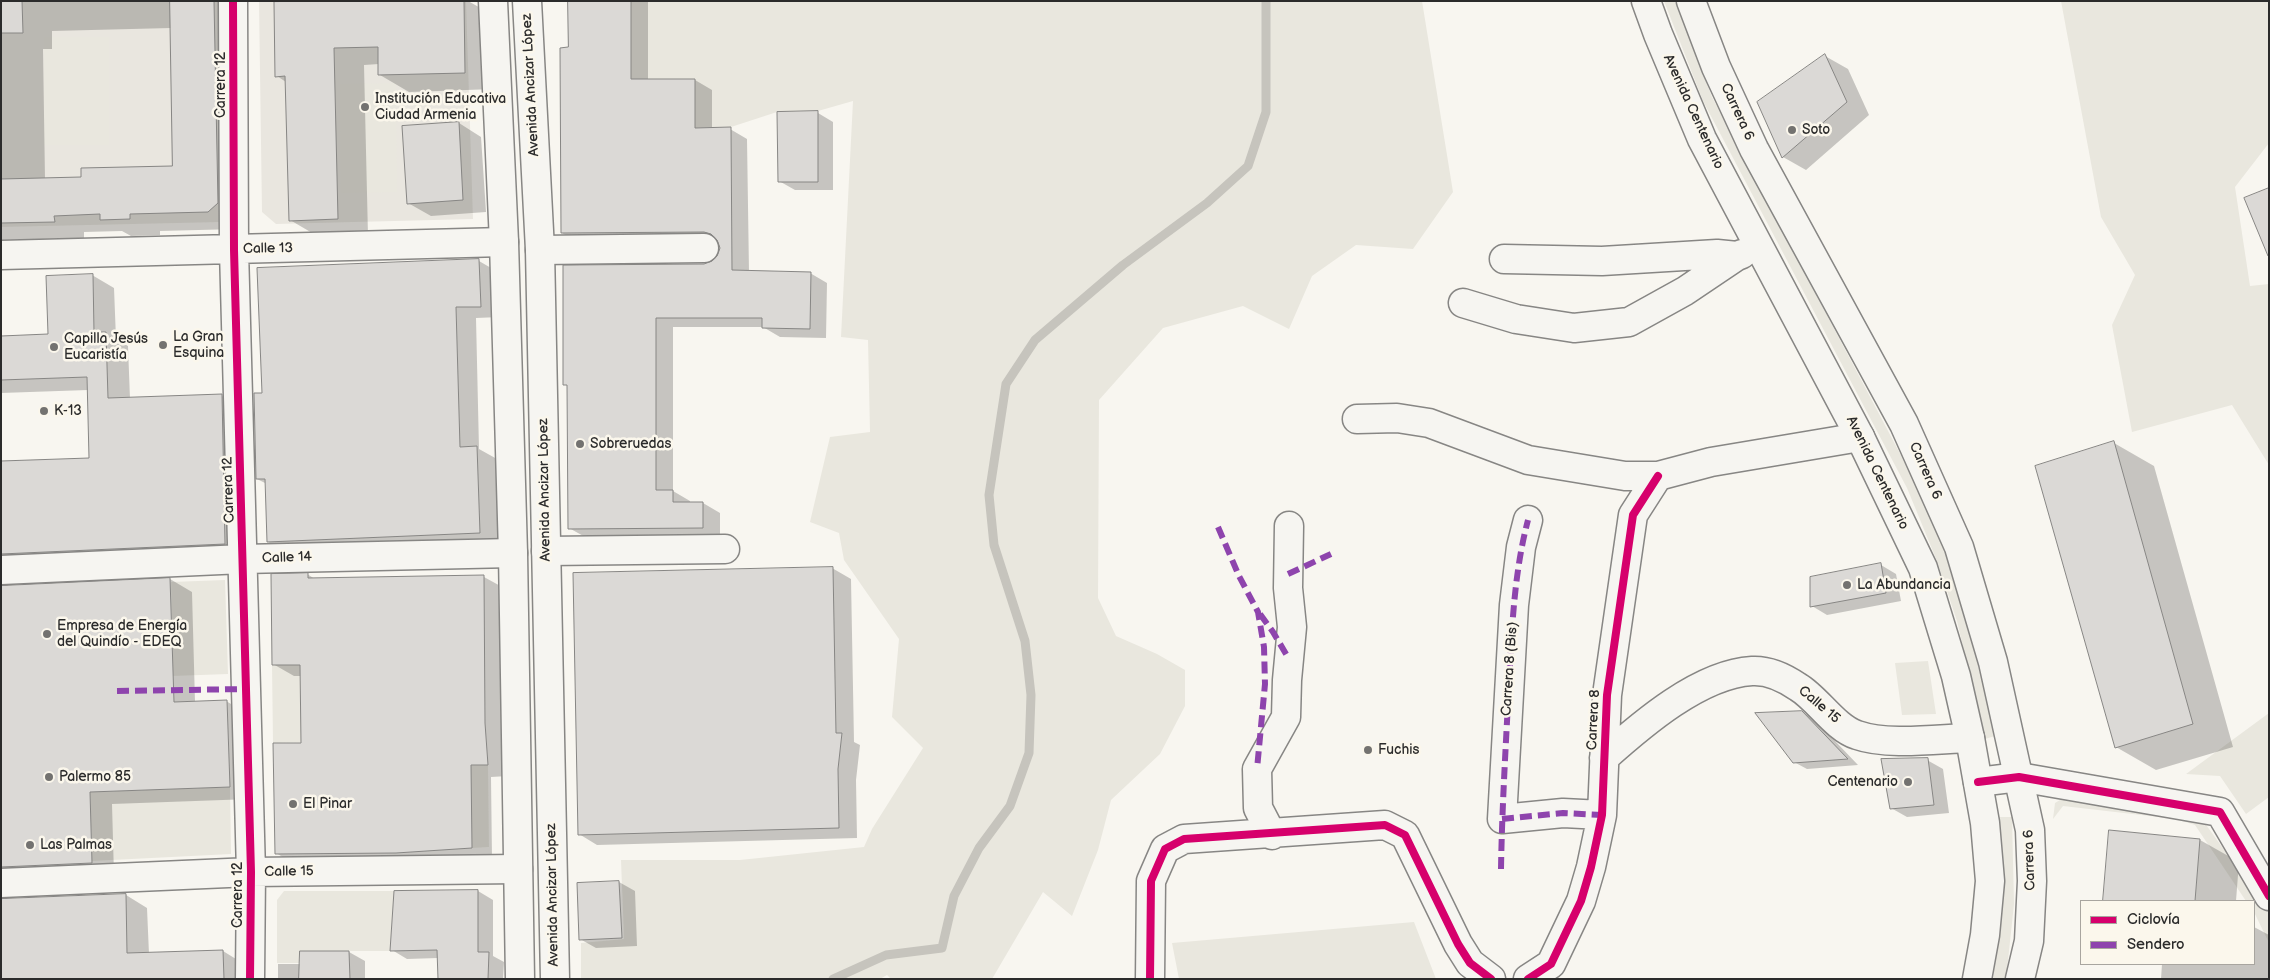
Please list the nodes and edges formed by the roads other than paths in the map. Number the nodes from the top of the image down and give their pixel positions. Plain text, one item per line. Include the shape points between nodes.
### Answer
1 (233, 1) edge
2 (493, 1) edge
3 (527, 1) edge
4 (1646, 1) edge
5 (1691, 1) edge
6 (504, 242) junction
7 (704, 248) dead end
8 (234, 250) junction
9 (540, 250) junction
10 (1748, 250) junction
11 (1, 255) edge
12 (1504, 259) dead end
13 (1463, 304) dead end
14 (1357, 419) dead end
15 (1860, 437) junction
16 (1658, 476) junction
17 (1528, 520) dead end
18 (1289, 526) dead end
19 (725, 548) dead end
20 (546, 551) junction
21 (513, 553) junction
22 (243, 560) junction
23 (1, 570) edge
24 (1970, 738) junction
25 (1604, 758) junction
26 (2019, 777) junction
27 (1978, 782) junction
28 (1602, 815) junction
29 (1272, 835) junction
30 (518, 869) junction
31 (251, 872) junction
32 (1, 883) edge
33 (2269, 896) edge
34 (250, 979) edge
35 (520, 979) edge
36 (555, 979) edge
37 (1150, 979) edge
38 (1491, 979) edge
39 (1528, 979) edge
40 (1977, 979) edge
41 (2020, 979) edge

1 - 8 street, Carrera 12
2 - 6 street
3 - 9 street, Avenida Ancizar López
4 - 10 street, Avenida Centenario
5 - 26 street, Carrera 6 via 1716,67 1754,149 1904,424 1959,547 1993,662
6 - 8 street, Calle 13
6 - 21 street
7 - 9 street
8 - 11 street, Calle 13
8 - 22 street, Carrera 12
9 - 20 street, Avenida Ancizar López
10 - 12 street via 1602,261
10 - 13 street via 1629,322 1574,328 1516,319
10 - 15 street, Avenida Centenario
14 - 16 street via 1397,418 1429,423 1528,460 1625,476
15 - 16 street via 1711,462
15 - 24 street, Avenida Centenario via 1923,568 1956,676
16 - 25 street, Carrera 8 via 1633,515 1606,695
17 - 28 street, Carrera 8 (Bis) via 1521,547 1514,605 1502,819 1563,813
18 - 29 street via 1288,588 1292,627 1286,716 1257,769 1258,808
19 - 20 street
20 - 36 street, Avenida Ancizar López
21 - 22 street, Calle 14
21 - 30 street
22 - 23 street, Calle 14
22 - 31 street, Carrera 12
24 - 25 street, Calle 15 via 1883,740 1856,735 1800,688 1775,674 1753,671 1727,676 1697,688 1648,719
24 - 27 street, Avenida Centenario
25 - 28 street, Carrera 8
26 - 27 street
26 - 33 street via 2220,812
26 - 41 street, Carrera 6 via 2030,830 2032,882 2028,941
27 - 40 street, Avenida Centenario via 1990,881
28 - 39 street, Carrera 8 via 1581,901 1551,964
29 - 37 street via 1184,839 1165,849 1151,881
29 - 38 street via 1385,825 1405,835 1458,944 1470,963
30 - 31 street, Calle 15
30 - 35 street
31 - 32 street, Calle 15
31 - 34 street, Carrera 12

